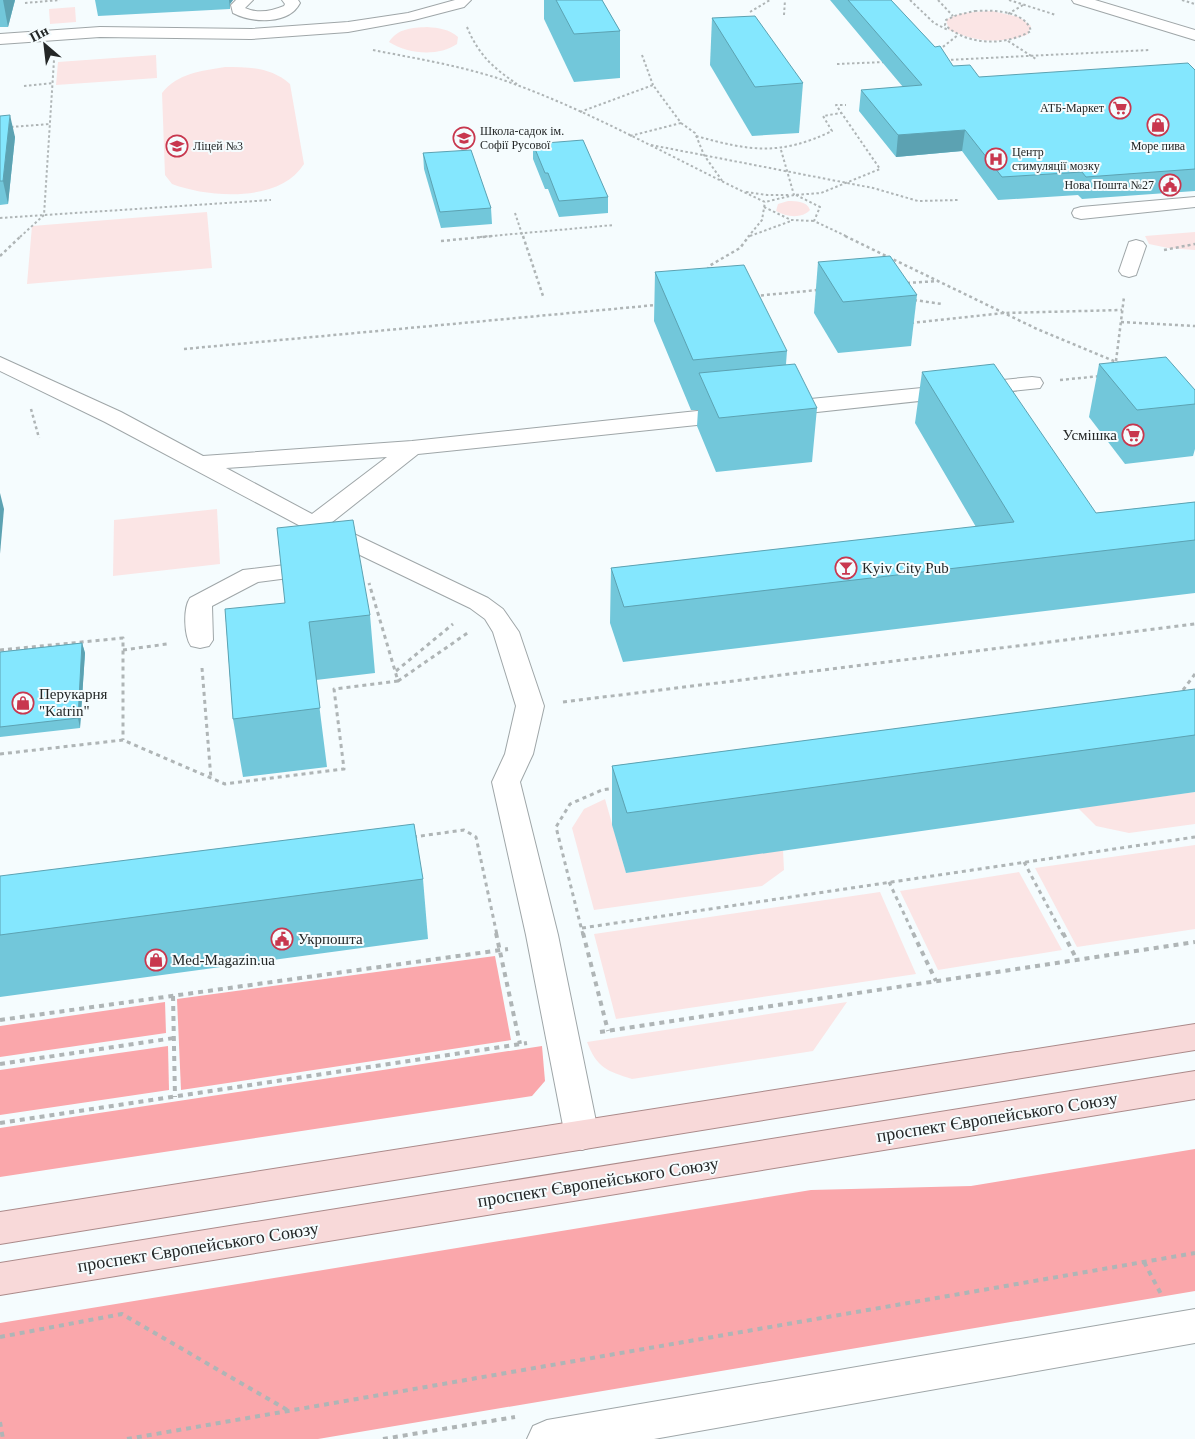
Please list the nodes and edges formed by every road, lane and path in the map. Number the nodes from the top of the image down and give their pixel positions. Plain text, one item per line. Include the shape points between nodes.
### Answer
1 (60, 0) edge
2 (246, 0) edge
3 (289, 0) edge
4 (770, 0) edge
5 (785, 0) edge
6 (910, 0) edge
7 (938, 0) edge
8 (1079, 0) edge
9 (1112, 0) edge
10 (1182, 0) edge
11 (462, 2) edge
12 (25, 3) dead end
13 (1023, 4) dead end
14 (1195, 4) edge
15 (750, 12) dead end
16 (1008, 14) junction
17 (784, 15) dead end
18 (264, 16) junction
19 (952, 16) junction
20 (1195, 25) edge
21 (949, 30) junction
22 (251, 34) junction
23 (958, 35) junction
24 (1195, 35) edge
25 (0, 39) edge
26 (1008, 40) junction
27 (1158, 48) dead end
28 (369, 50) dead end
29 (939, 50) edge
30 (642, 55) dead end
31 (54, 56) dead end
32 (1032, 56) junction
33 (1036, 59) dead end
34 (945, 60) edge
35 (890, 62) edge
36 (837, 64) dead end
37 (53, 83) junction
38 (653, 85) junction
39 (24, 86) dead end
40 (522, 87) junction
41 (846, 105) dead end
42 (580, 112) junction
43 (841, 113) junction
44 (681, 123) junction
45 (50, 124) junction
46 (8, 127) edge
47 (629, 136) junction
48 (696, 136) junction
49 (645, 144) junction
50 (781, 150) junction
51 (704, 155) junction
52 (787, 171) junction
53 (723, 183) junction
54 (845, 183) junction
55 (742, 191) junction
56 (794, 195) junction
57 (271, 200) dead end
58 (959, 200) dead end
59 (765, 202) junction
60 (1195, 202) edge
61 (764, 208) junction
62 (515, 213) dead end
63 (1081, 213) dead end
64 (44, 215) junction
65 (0, 218) edge
66 (791, 220) junction
67 (814, 221) junction
68 (614, 225) dead end
69 (522, 233) junction
70 (749, 237) junction
71 (441, 241) dead end
72 (1195, 244) edge
73 (1136, 246) dead end
74 (1161, 250) dead end
75 (0, 256) edge
76 (1130, 271) dead end
77 (706, 273) edge
78 (938, 281) junction
79 (898, 284) edge
80 (825, 290) edge
81 (543, 296) dead end
82 (751, 296) edge
83 (1124, 298) dead end
84 (908, 299) dead end
85 (662, 304) edge
86 (942, 304) dead end
87 (1122, 310) junction
88 (1004, 313) junction
89 (1121, 322) junction
90 (907, 323) edge
91 (1195, 326) edge
92 (184, 349) dead end
93 (1116, 361) junction
94 (0, 363) edge
95 (1122, 365) edge
96 (31, 376) junction
97 (1106, 376) edge
98 (0, 379) edge
99 (1032, 383) joint
100 (412, 448) junction
101 (199, 463) junction
102 (314, 524) junction
103 (390, 561) junction
104 (363, 564) junction
105 (486, 609) junction
106 (1195, 624) edge
107 (200, 640) junction
108 (0, 650) edge
109 (123, 650) junction
110 (396, 671) junction
111 (1195, 674) edge
112 (398, 681) junction
113 (1183, 690) edge
114 (530, 706) junction
115 (123, 740) junction
116 (0, 754) edge
117 (212, 779) junction
118 (622, 787) edge
119 (1195, 837) edge
120 (405, 838) edge
121 (1024, 862) junction
122 (889, 882) junction
123 (582, 928) junction
124 (543, 939) junction
125 (500, 950) junction
126 (1077, 960) dead end
127 (936, 981) dead end
128 (173, 996) junction
129 (0, 1020) edge
130 (608, 1031) dead end
131 (1195, 1037) edge
132 (174, 1038) junction
133 (520, 1044) dead end
134 (0, 1064) edge
135 (1195, 1085) edge
136 (175, 1097) dead end
137 (582, 1136) junction
138 (0, 1228) edge
139 (1195, 1253) edge
140 (1144, 1262) junction
141 (0, 1279) edge
142 (1180, 1315) edge
143 (0, 1336) edge
144 (290, 1412) junction
145 (0, 1422) edge
146 (3, 1439) edge
147 (127, 1439) edge
148 (547, 1439) edge

1 - 12 path
2 - 18 street via 238,5 238,10
3 - 18 street via 293,3 290,9
4 - 15 path
5 - 17 path
6 - 21 path via 934,23
7 - 19 path
8 - 24 street
9 - 20 street
10 - 14 path
11 - 22 street via 409,18 348,27
11 - 40 path via 474,47 492,67
13 - 16 path
16 - 19 path via 977,11
16 - 26 path via 1027,21 1031,31
18 - 22 street
19 - 21 path via 946,20
21 - 23 path
22 - 25 street via 100,32
23 - 26 path via 982,40
23 - 29 path
26 - 32 path
27 - 32 path
28 - 40 path via 459,68
30 - 38 path
31 - 37 path
32 - 33 path
32 - 34 path
35 - 36 path
37 - 39 path
37 - 45 path
38 - 42 path
38 - 44 path
40 - 42 path
41 - 43 path via 836,105
42 - 47 path
43 - 50 path via 824,116 832,131 810,143
43 - 54 path via 880,169
44 - 47 path
44 - 48 path
45 - 46 path
45 - 64 path
47 - 49 path
48 - 50 path via 754,150
48 - 51 path
49 - 51 path
49 - 53 path
50 - 52 path
51 - 52 path
51 - 53 path
52 - 54 path
52 - 56 path
53 - 55 path
54 - 56 path via 821,193
54 - 58 path via 918,201
55 - 56 path
55 - 59 path
56 - 59 path
56 - 67 path via 820,207
57 - 64 path
59 - 61 path
60 - 63 street
61 - 66 path
61 - 70 path via 762,220
62 - 69 path
64 - 65 path
64 - 75 path
66 - 67 path
66 - 70 path
67 - 78 path
68 - 69 path
69 - 71 path
69 - 81 path
70 - 77 path via 740,248 710,266
72 - 74 path
73 - 76 street
78 - 79 path
78 - 88 path
80 - 82 path
83 - 87 path
84 - 86 path
85 - 92 path
87 - 88 path
87 - 89 path
88 - 90 path
88 - 93 path
89 - 91 path
89 - 93 path
93 - 95 path
94 - 96 street
96 - 98 street
96 - 101 street
97 - 99 path
99 - 100 street
100 - 101 street
100 - 102 street
101 - 102 street
102 - 103 street
103 - 104 street
103 - 105 street
104 - 107 street via 252,575 200,604
104 - 110 path
105 - 110 path
105 - 112 path
105 - 114 street via 506,632
106 - 114 path
107 - 109 path
107 - 117 path
108 - 109 path via 123,638
109 - 115 path
110 - 112 path
111 - 113 path
112 - 117 path via 334,689 344,769 225,784
114 - 124 street via 519,754 506,782
115 - 116 path
115 - 117 path
118 - 123 path via 602,790 570,804 556,827
119 - 121 path
120 - 125 path via 464,830 476,837
121 - 122 path
121 - 126 path
122 - 123 path
122 - 127 path
123 - 124 path
123 - 130 path
124 - 125 path
124 - 137 street
125 - 128 path
125 - 133 path
128 - 129 path
128 - 132 path
131 - 137 main road
132 - 134 path
132 - 136 path
135 - 141 main road, проспект Європейського Союзу
137 - 138 main road
139 - 140 path
140 - 142 path
140 - 144 path
142 - 148 street
143 - 144 path via 122,1314
144 - 147 path
145 - 146 path

